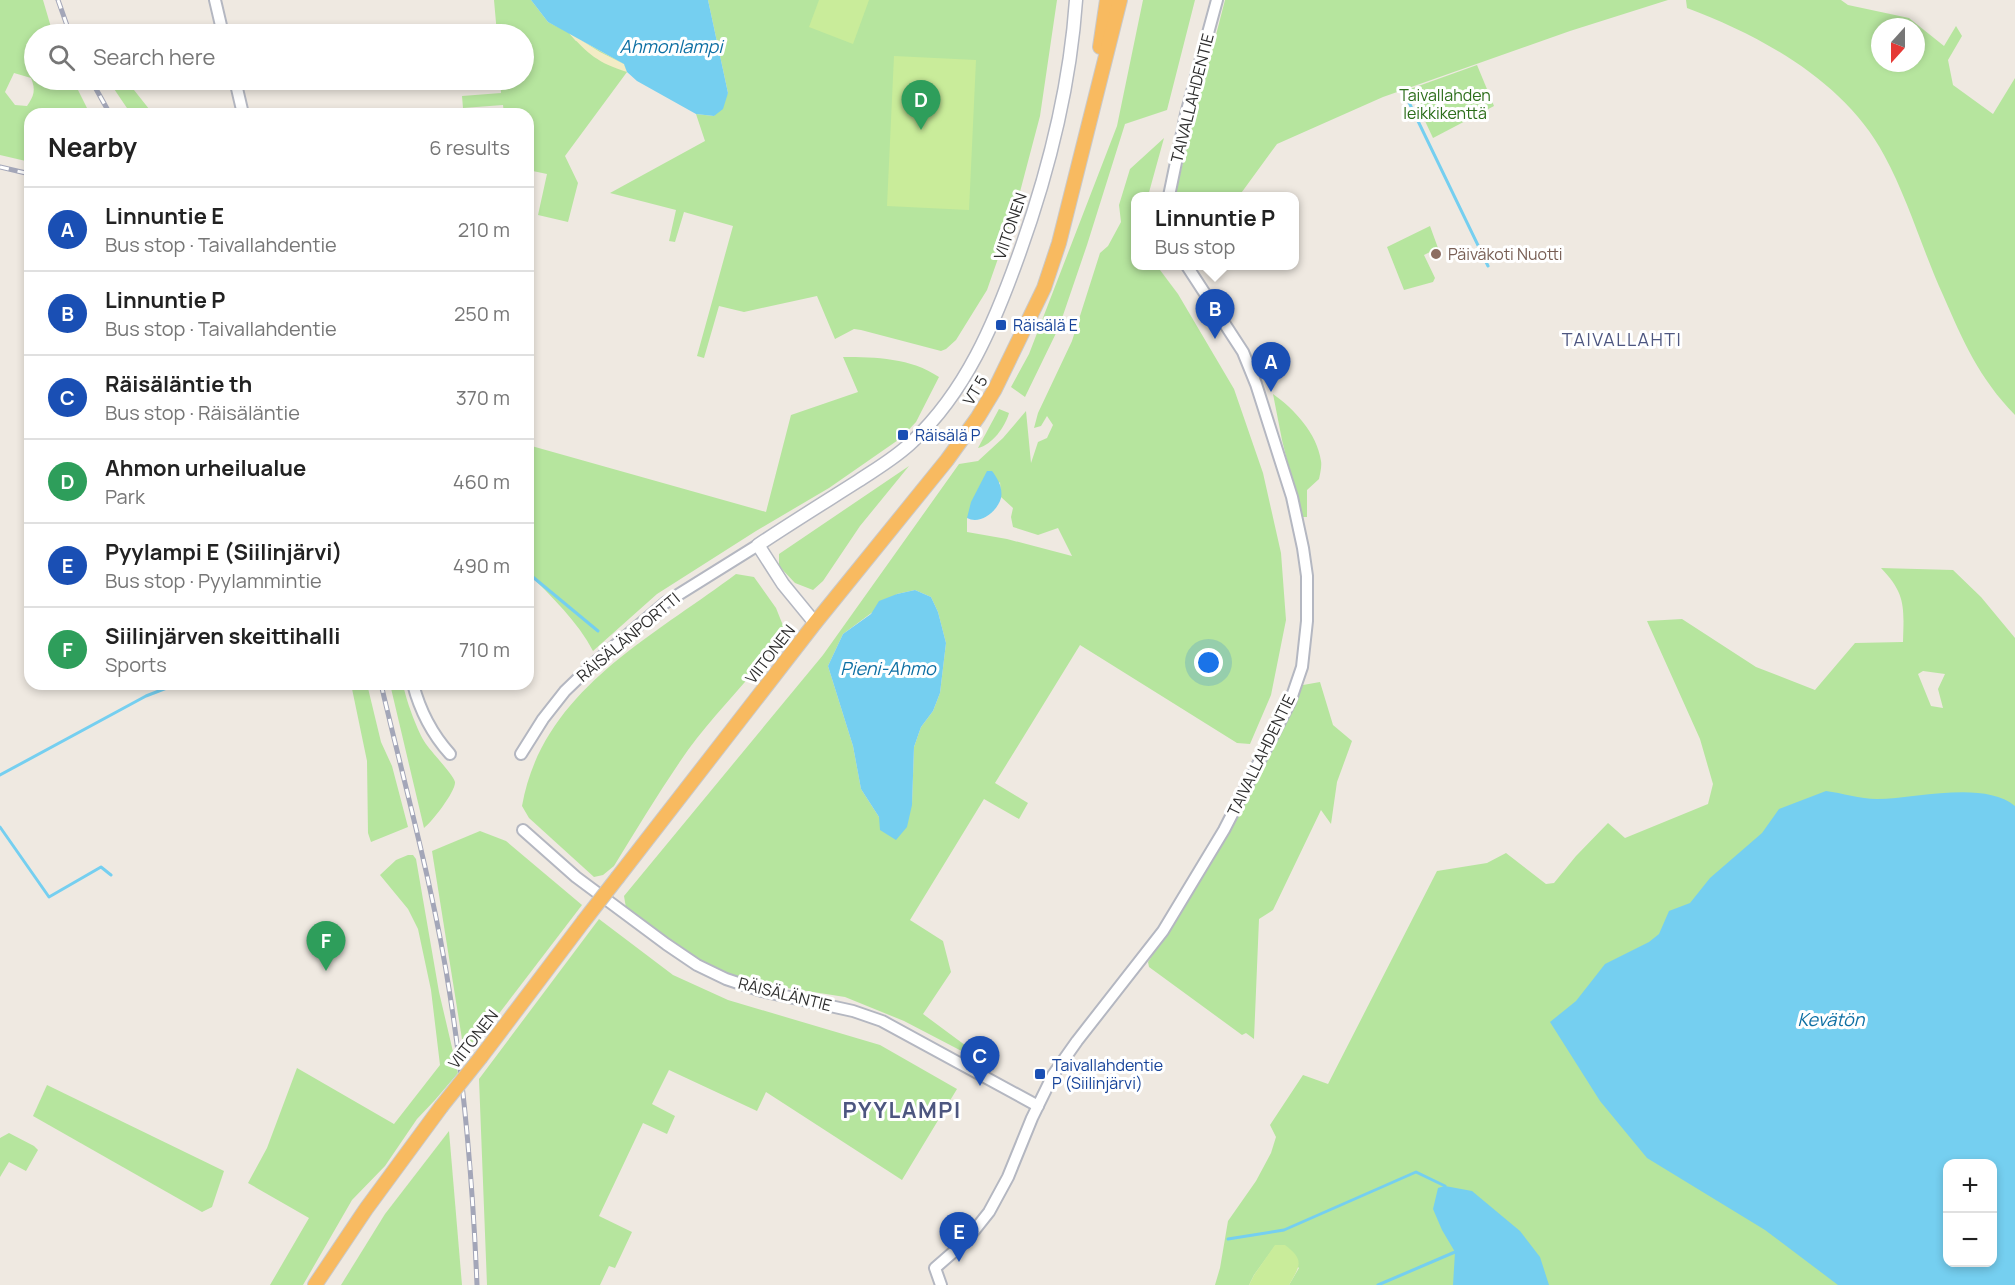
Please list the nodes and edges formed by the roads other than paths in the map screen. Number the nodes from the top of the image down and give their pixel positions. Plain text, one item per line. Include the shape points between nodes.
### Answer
1 (215, 0) edge
2 (1076, 0) edge
3 (1107, 0) edge
4 (1120, 0) edge
5 (1217, 0) edge
6 (221, 24) edge
7 (237, 90) edge
8 (242, 108) edge
9 (1086, 132) junction
10 (1169, 192) edge
11 (1190, 270) edge
12 (758, 544) junction
13 (815, 623) junction
14 (415, 690) edge
15 (450, 754) dead end
16 (520, 754) dead end
17 (523, 830) dead end
18 (1038, 1106) junction
19 (315, 1285) edge
20 (941, 1285) edge

1 - 6 street
2 - 12 main road, VIITONEN via 1059,122 1034,213 976,358 954,393 912,443
3 - 9 highway, VT 5
4 - 9 highway, VT 5
5 - 10 street, TAIVALLAHDENTIE
7 - 8 street
9 - 13 highway, VT 5 via 1044,288 996,388 947,460
11 - 18 street, TAIVALLAHDENTIE via 1243,352 1289,489 1307,576 1302,667 1290,702 1224,830 1163,931 1077,1041 1053,1075
12 - 13 main road, VIITONEN via 783,584
12 - 16 street, RÄISÄLÄNPORTTI via 665,603 593,664 543,719
13 - 19 highway, VIITONEN, bridge via 441,1107
14 - 15 street via 437,739
17 - 18 street, RÄISÄLÄNTIE via 576,877 697,965 762,991 882,1021
18 - 20 street, TAIVALLAHDENTIE via 989,1212 966,1241 935,1268

